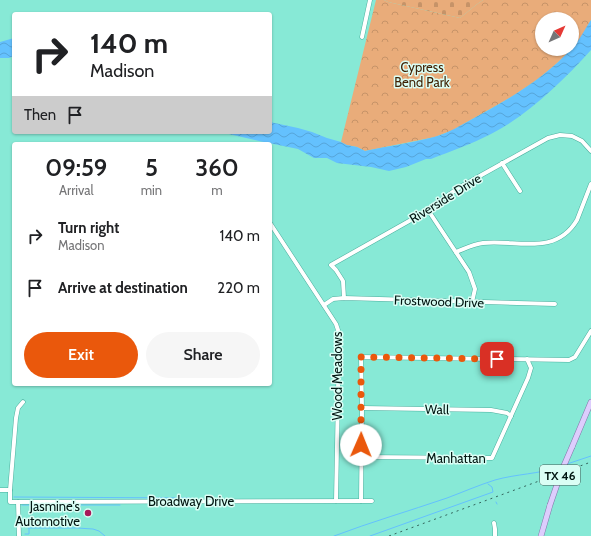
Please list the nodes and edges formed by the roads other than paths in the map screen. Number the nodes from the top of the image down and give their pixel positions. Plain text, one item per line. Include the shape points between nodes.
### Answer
1 (370, 0) edge
2 (362, 37) dead end
3 (591, 151) edge
4 (502, 164) junction
5 (591, 184) edge
6 (520, 191) dead end
7 (428, 210) junction
8 (272, 226) edge
9 (456, 252) junction
10 (344, 298) junction
11 (472, 302) junction
12 (324, 304) junction
13 (555, 304) dead end
14 (591, 331) edge
15 (527, 359) junction
16 (23, 402) dead end
17 (591, 402) edge
18 (362, 408) junction
19 (511, 416) junction
20 (361, 457) junction
21 (0, 490) edge
22 (10, 490) junction
23 (336, 501) junction
24 (360, 501) junction
25 (372, 501) dead end
26 (18, 502) junction
27 (494, 523) dead end
28 (19, 536) edge
29 (495, 536) edge
30 (541, 536) edge

1 - 2 street
3 - 4 street, Riverside Drive via 578,138 560,135 548,138
4 - 6 street
4 - 7 street, Riverside Drive via 449,194
5 - 9 street via 574,225 555,240 540,244 482,243
7 - 9 street
7 - 10 street, Riverside Drive via 331,264 343,281
8 - 12 street, Wood Meadows
9 - 11 street via 474,283
10 - 11 street, Frostwood Drive
10 - 12 street, Frostwood Drive via 333,299
11 - 13 street, Frostwood Drive
12 - 23 street, Wood Meadows via 339,334
14 - 15 street via 577,355 569,360
15 - 18 street via 361,357
15 - 19 street, Manhattan via 530,372
16 - 22 street via 18,408 16,418
17 - 30 main road, TX 46, bridge via 562,470
18 - 19 street, Wall via 492,410
18 - 20 street
19 - 20 street, Manhattan via 492,458
20 - 24 street
21 - 22 street
22 - 26 street, Broadway Drive via 10,502
23 - 24 street, Broadway Drive
23 - 26 street, Broadway Drive
24 - 25 street, Broadway Drive
26 - 28 street
27 - 29 street

